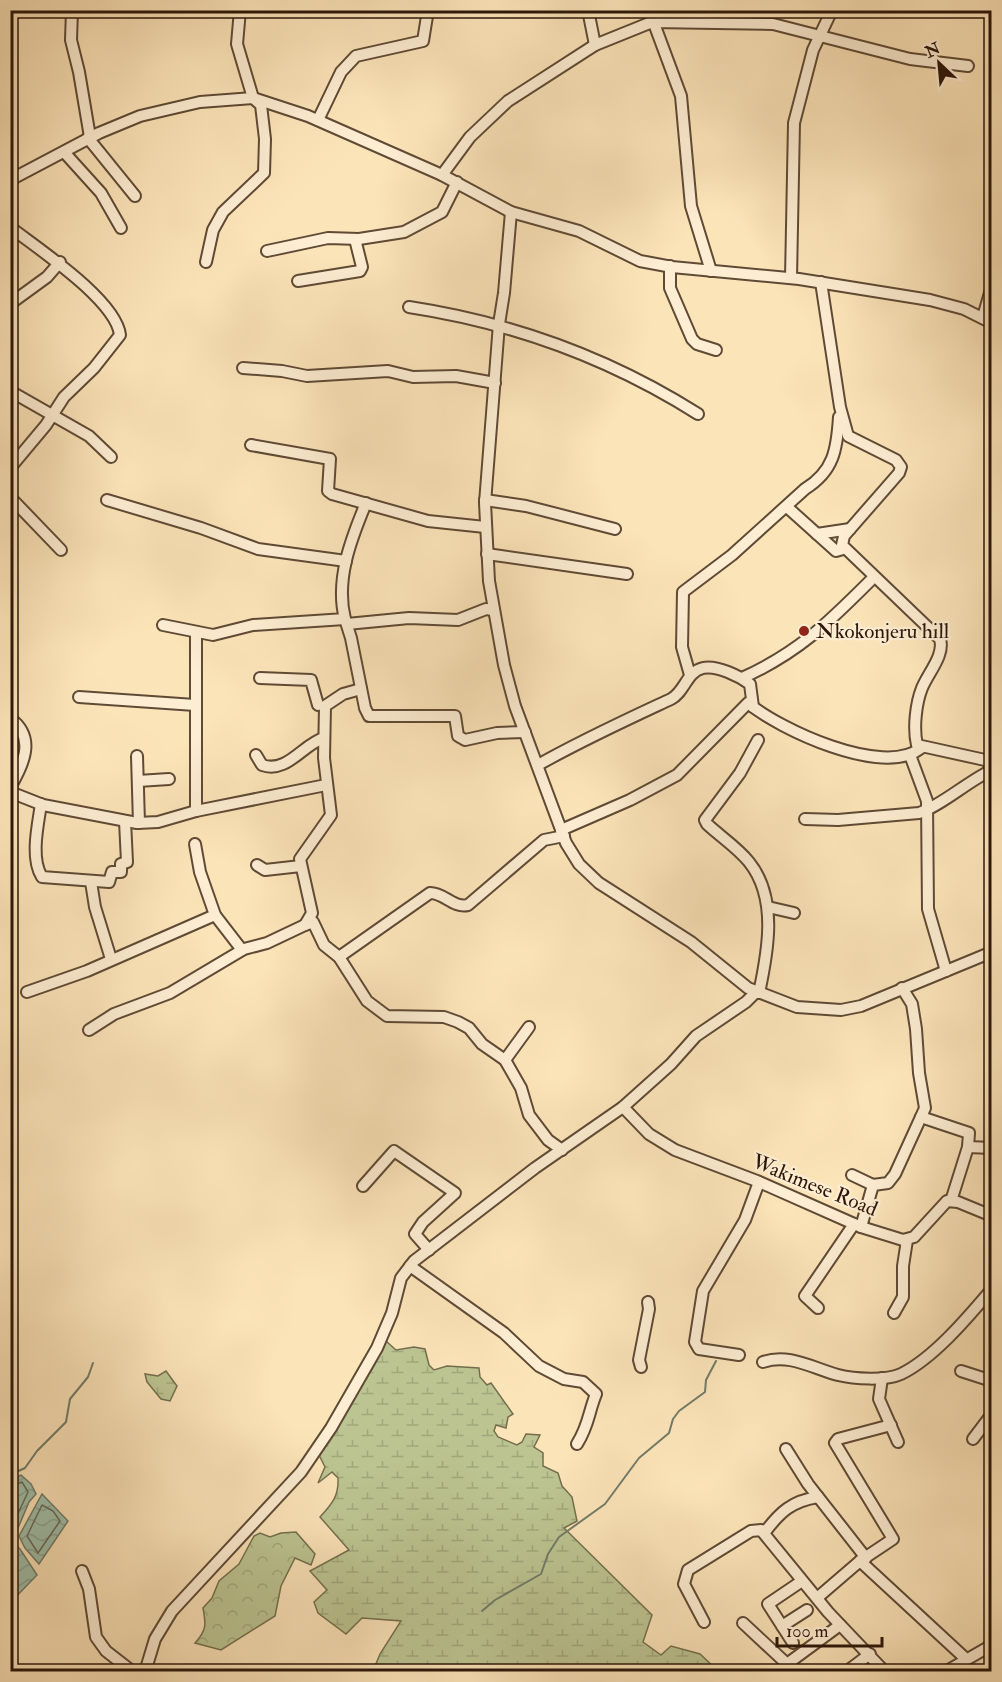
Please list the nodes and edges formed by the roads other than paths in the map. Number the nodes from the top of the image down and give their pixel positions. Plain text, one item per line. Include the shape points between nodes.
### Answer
1 (72, 10) edge
2 (240, 10) edge
3 (428, 10) edge
4 (588, 10) edge
5 (649, 10) edge
6 (832, 10) edge
7 (652, 22) junction
8 (819, 35) junction
9 (595, 45) junction
10 (968, 66) dead end
11 (252, 98) junction
12 (318, 120) junction
13 (89, 138) junction
14 (64, 152) junction
15 (442, 175) junction
16 (10, 180) edge
17 (457, 182) junction
18 (135, 196) dead end
19 (511, 212) junction
20 (10, 227) edge
21 (121, 228) dead end
22 (355, 239) junction
23 (267, 251) dead end
24 (60, 262) junction
25 (207, 262) dead end
26 (670, 266) junction
27 (711, 271) junction
28 (791, 278) junction
29 (298, 281) dead end
30 (821, 282) junction
31 (992, 286) edge
32 (14, 301) dead end
33 (409, 307) dead end
34 (987, 320) edge
35 (499, 324) junction
36 (716, 350) dead end
37 (243, 368) dead end
38 (495, 383) junction
39 (10, 391) edge
40 (840, 407) junction
41 (52, 414) junction
42 (698, 414) dead end
43 (251, 445) dead end
44 (111, 457) dead end
45 (10, 468) edge
46 (10, 497) edge
47 (107, 500) dead end
48 (485, 500) junction
49 (366, 504) junction
50 (787, 507) junction
51 (485, 527) junction
52 (615, 529) dead end
53 (850, 529) junction
54 (817, 534) junction
55 (843, 549) junction
56 (61, 550) dead end
57 (487, 554) junction
58 (346, 561) junction
59 (627, 574) dead end
60 (874, 577) junction
61 (493, 610) junction
62 (346, 621) junction
63 (163, 625) dead end
64 (196, 632) junction
65 (690, 675) junction
66 (260, 678) dead end
67 (742, 678) junction
68 (361, 688) junction
69 (79, 697) dead end
70 (195, 705) junction
71 (318, 705) dead end
72 (753, 707) junction
73 (10, 718) edge
74 (525, 732) junction
75 (324, 738) junction
76 (758, 740) dead end
77 (921, 748) junction
78 (256, 755) dead end
79 (910, 755) junction
80 (137, 756) dead end
81 (538, 765) junction
82 (992, 768) edge
83 (169, 779) dead end
84 (138, 781) junction
85 (326, 785) junction
86 (10, 790) edge
87 (41, 804) junction
88 (928, 810) junction
89 (196, 811) junction
90 (805, 819) dead end
91 (126, 821) junction
92 (139, 823) junction
93 (562, 833) junction
94 (195, 844) dead end
95 (257, 866) dead end
96 (301, 866) junction
97 (91, 882) junction
98 (768, 908) junction
99 (794, 913) dead end
100 (215, 915) junction
101 (305, 925) junction
102 (242, 950) junction
103 (992, 952) edge
104 (339, 957) junction
105 (111, 958) junction
106 (946, 971) junction
107 (902, 988) junction
108 (27, 992) dead end
109 (758, 993) junction
110 (529, 1027) dead end
111 (89, 1030) dead end
112 (505, 1060) junction
113 (623, 1107) junction
114 (921, 1117) junction
115 (968, 1147) junction
116 (992, 1148) edge
117 (562, 1150) junction
118 (852, 1175) dead end
119 (759, 1182) junction
120 (873, 1185) junction
121 (363, 1186) dead end
122 (951, 1201) junction
123 (992, 1216) edge
124 (858, 1225) junction
125 (907, 1240) junction
126 (429, 1250) junction
127 (410, 1266) junction
128 (992, 1289) edge
129 (648, 1302) dead end
130 (818, 1308) dead end
131 (894, 1313) dead end
132 (739, 1355) dead end
133 (763, 1362) dead end
134 (641, 1367) dead end
135 (961, 1371) dead end
136 (882, 1378) junction
137 (992, 1380) edge
138 (992, 1414) edge
139 (891, 1425) junction
140 (973, 1439) dead end
141 (898, 1442) dead end
142 (577, 1444) dead end
143 (786, 1449) dead end
144 (818, 1497) junction
145 (765, 1532) junction
146 (863, 1559) junction
147 (82, 1571) dead end
148 (802, 1581) junction
149 (817, 1598) junction
150 (807, 1610) dead end
151 (704, 1622) dead end
152 (743, 1623) dead end
153 (840, 1625) junction
154 (782, 1626) junction
155 (793, 1643) dead end
156 (992, 1645) edge
157 (870, 1654) junction
158 (966, 1659) junction
159 (133, 1671) edge
160 (145, 1671) edge
161 (846, 1671) edge
162 (885, 1671) edge
163 (945, 1671) edge

1 - 13 street via 71,40
2 - 11 street via 237,44
3 - 12 street via 423,41 363,52 350,62 341,72
4 - 9 street
5 - 7 street
6 - 8 street
7 - 8 street via 764,23
7 - 9 street
7 - 27 street via 681,96 691,206
8 - 10 street via 910,59
8 - 28 street via 802,83 794,123
9 - 15 street via 489,117
11 - 12 street
11 - 13 street via 200,102 158,111
11 - 25 street via 261,105 264,173 223,212 213,230
12 - 15 street
13 - 14 street
13 - 18 street
14 - 16 street
14 - 21 street via 101,193
15 - 17 street
17 - 19 street
17 - 22 street via 442,212 423,224 404,232
19 - 26 street via 579,231 630,258
19 - 35 street
20 - 24 street
22 - 23 street via 328,238
22 - 29 street via 360,271
24 - 32 street via 47,277
24 - 41 street via 105,309 120,335
26 - 27 street
26 - 36 street via 670,288 692,339
27 - 28 street
28 - 30 street
30 - 34 street via 948,303
30 - 40 street
31 - 34 street
33 - 35 street
35 - 38 street
35 - 42 street via 597,361
37 - 38 street via 307,376 388,371
38 - 48 street
39 - 41 street
40 - 50 street via 834,460 819,480
40 - 53 street via 848,436 896,460 901,467
41 - 44 street via 89,436
41 - 45 street
43 - 49 street via 330,459 329,493
46 - 56 street
47 - 58 street via 258,549
48 - 51 street
48 - 52 street
49 - 51 street via 428,521
49 - 58 street
50 - 54 street
50 - 65 street via 683,592 682,647
51 - 57 street
53 - 54 street
53 - 55 street via 842,542
54 - 55 street via 836,551
55 - 60 street
57 - 59 street
57 - 61 street
58 - 62 street
60 - 67 street via 814,635 781,660
60 - 77 street via 940,639 942,648 918,704 915,739
61 - 62 street via 458,620
61 - 74 street via 504,665
62 - 64 street via 253,625 213,634
62 - 68 street
63 - 64 street
64 - 70 street
65 - 67 street via 710,668
65 - 81 street via 673,698
66 - 71 street via 311,680
67 - 72 street via 750,684
68 - 74 street via 366,712 372,717 454,716 458,736 465,740
68 - 75 street via 334,698 325,706
69 - 70 street
70 - 89 street
72 - 79 street via 810,739 885,758
72 - 93 street via 748,703 677,775
73 - 86 street via 23,731 26,746
74 - 81 street
75 - 78 street via 272,767 262,765
75 - 85 street
76 - 98 street via 740,773 705,820 748,861 763,884
77 - 79 street
77 - 82 street via 985,759
79 - 88 street
80 - 84 street
81 - 93 street
82 - 88 street
83 - 84 street
84 - 92 street
85 - 89 street
85 - 96 street via 331,815 303,853
86 - 87 street
87 - 91 street
87 - 97 street via 36,837 38,871 42,877
88 - 90 street via 838,820
88 - 106 street via 928,909
89 - 92 street
91 - 92 street
91 - 97 street via 127,862 120,864 121,872 112,872 109,882
93 - 104 street via 544,840 468,905 453,904 430,893
93 - 109 street via 579,864 599,883 691,942 737,981
94 - 100 street
95 - 96 street via 265,870
96 - 101 street via 312,913
97 - 105 street
98 - 99 street
98 - 109 street via 765,965
100 - 102 street
100 - 105 street
101 - 102 street via 267,944
101 - 104 street via 313,922 327,949
102 - 111 street via 170,993 114,1014
103 - 106 street
104 - 112 street via 367,1001 387,1016 444,1017 458,1022
105 - 108 street via 87,971
106 - 107 street
107 - 109 street via 841,1010 797,1006
107 - 114 street via 912,1004 916,1029 925,1108
109 - 113 street via 696,1036
110 - 112 street
112 - 117 street via 530,1115 548,1140
113 - 117 street
113 - 119 street, Wakimese Road via 661,1142
114 - 115 street via 969,1133
114 - 120 street via 891,1181
115 - 116 street
115 - 122 street
117 - 126 street
118 - 120 street
119 - 124 street, Wakimese Road
119 - 132 street via 745,1220 703,1291 695,1342 699,1349
120 - 124 street
121 - 126 street via 394,1151 454,1193 415,1234
122 - 123 street
122 - 125 street via 945,1202
124 - 125 street, Wakimese Road
124 - 130 street via 805,1296
125 - 131 street via 903,1297
126 - 127 street
127 - 142 street via 504,1333 539,1366 564,1379 583,1382 596,1394 588,1426
127 - 160 street via 401,1278 377,1348 331,1428 301,1472 172,1611 155,1639
128 - 136 street via 924,1358 900,1375
129 - 134 street
133 - 136 street via 783,1358 840,1375
135 - 137 street
136 - 139 street via 878,1395
138 - 140 street
139 - 141 street
139 - 146 street via 835,1442 892,1536 890,1542
143 - 144 street
144 - 145 street via 790,1505
144 - 146 street
145 - 148 street
145 - 151 street via 750,1531 688,1570 684,1584
146 - 149 street
146 - 158 street
147 - 159 street via 89,1589 96,1637 106,1651
148 - 149 street
148 - 154 street via 768,1604
149 - 153 street
150 - 154 street
152 - 153 street via 787,1664
153 - 157 street
154 - 155 street
156 - 158 street
157 - 161 street
157 - 162 street
158 - 163 street

